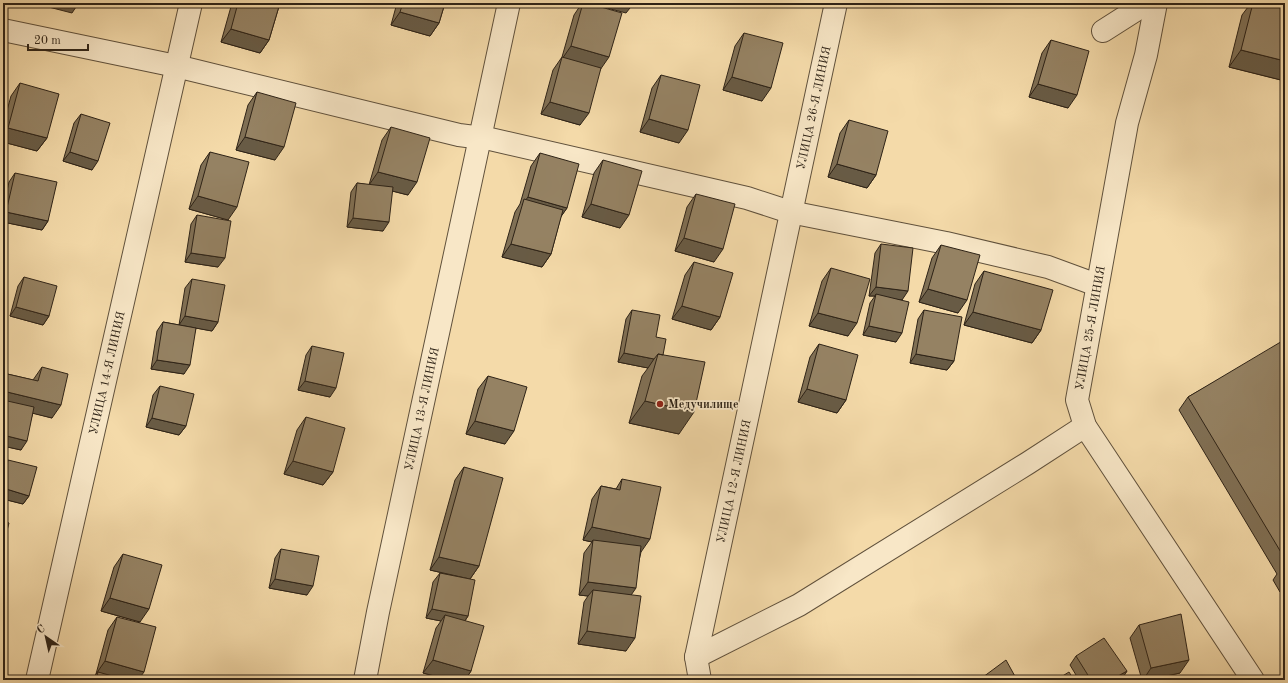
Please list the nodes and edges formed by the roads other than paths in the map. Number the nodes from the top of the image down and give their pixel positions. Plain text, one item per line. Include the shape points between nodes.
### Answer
1 (191, 3) edge
2 (509, 3) edge
3 (836, 3) edge
4 (1147, 3) edge
5 (1156, 3) edge
6 (3, 30) edge
7 (1103, 31) dead end
8 (176, 66) junction
9 (479, 137) junction
10 (790, 212) junction
11 (1097, 285) junction
12 (1085, 426) junction
13 (696, 657) junction
14 (1245, 677) edge
15 (37, 680) edge
16 (365, 680) edge
17 (700, 680) edge

1 - 8 street, УЛИЦА 14-Я ЛИНИЯ
2 - 9 street, УЛИЦА 13-Я ЛИНИЯ
3 - 10 street, УЛИЦА 26-Я ЛИНИЯ
4 - 7 street
5 - 11 street, УЛИЦА 25-Я ЛИНИЯ via 1146,55 1128,123
6 - 8 street
8 - 9 street via 459,135
8 - 15 street, УЛИЦА 14-Я ЛИНИЯ
9 - 10 street via 747,198
9 - 16 street, УЛИЦА 13-Я ЛИНИЯ
10 - 11 street via 946,243 1048,267
10 - 13 street, УЛИЦА 12-Я ЛИНИЯ
11 - 12 street, УЛИЦА 25-Я ЛИНИЯ via 1077,400
12 - 13 street via 799,605
12 - 14 street, УЛИЦА 25-Я ЛИНИЯ
13 - 17 street, УЛИЦА 12-Я ЛИНИЯ

